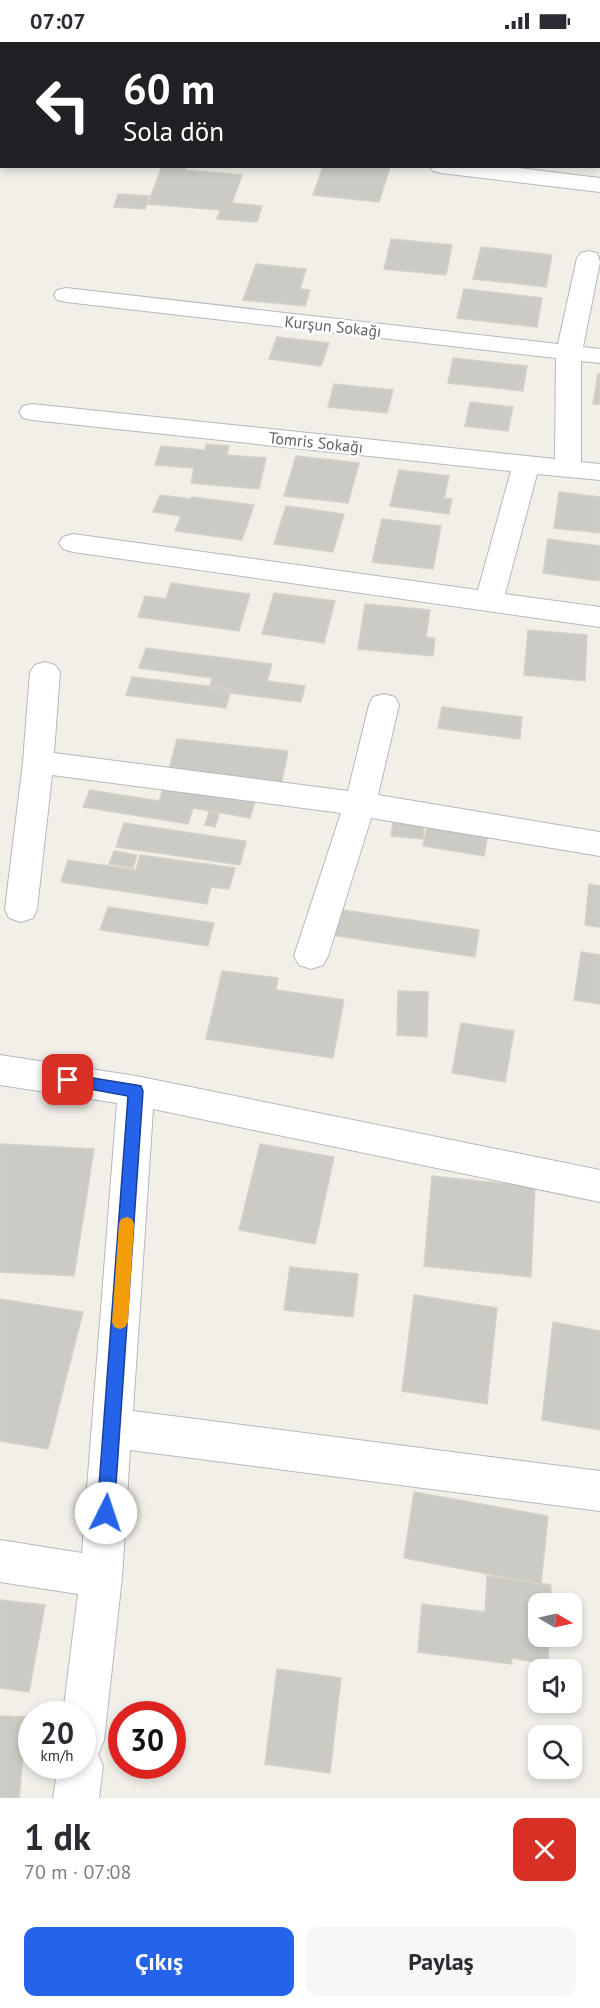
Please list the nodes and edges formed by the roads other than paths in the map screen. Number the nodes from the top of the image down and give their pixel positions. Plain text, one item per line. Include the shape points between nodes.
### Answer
1 (458, 168) edge
2 (600, 185) edge
3 (589, 258) dead end
4 (66, 295) dead end
5 (569, 352) junction
6 (600, 356) edge
7 (32, 412) dead end
8 (526, 463) junction
9 (568, 468) junction
10 (600, 472) edge
11 (73, 543) dead end
12 (489, 601) junction
13 (600, 616) edge
14 (45, 672) dead end
15 (384, 705) dead end
16 (39, 762) junction
17 (360, 804) junction
18 (600, 844) edge
19 (21, 909) dead end
20 (311, 956) dead end
21 (0, 1070) edge
22 (136, 1091) junction
23 (600, 1186) edge
24 (112, 1428) junction
25 (600, 1491) edge
26 (0, 1561) edge
27 (101, 1577) junction
28 (87, 1701) edge
29 (78, 1779) edge
30 (76, 1798) edge

1 - 2 street
3 - 5 street
4 - 5 street, Kurşun Sokağı
5 - 6 street, Kurşun Sokağı
5 - 9 street
7 - 8 street, Tomris Sokağı
8 - 9 street, Tomris Sokağı
8 - 12 street
9 - 10 street, Tomris Sokağı
11 - 12 street
12 - 13 street
14 - 16 street
15 - 17 street
16 - 17 street
16 - 19 street
17 - 18 street
17 - 20 street
21 - 22 street
22 - 23 street
22 - 24 street
24 - 25 street
24 - 27 street
26 - 27 street
27 - 28 street
29 - 30 street

